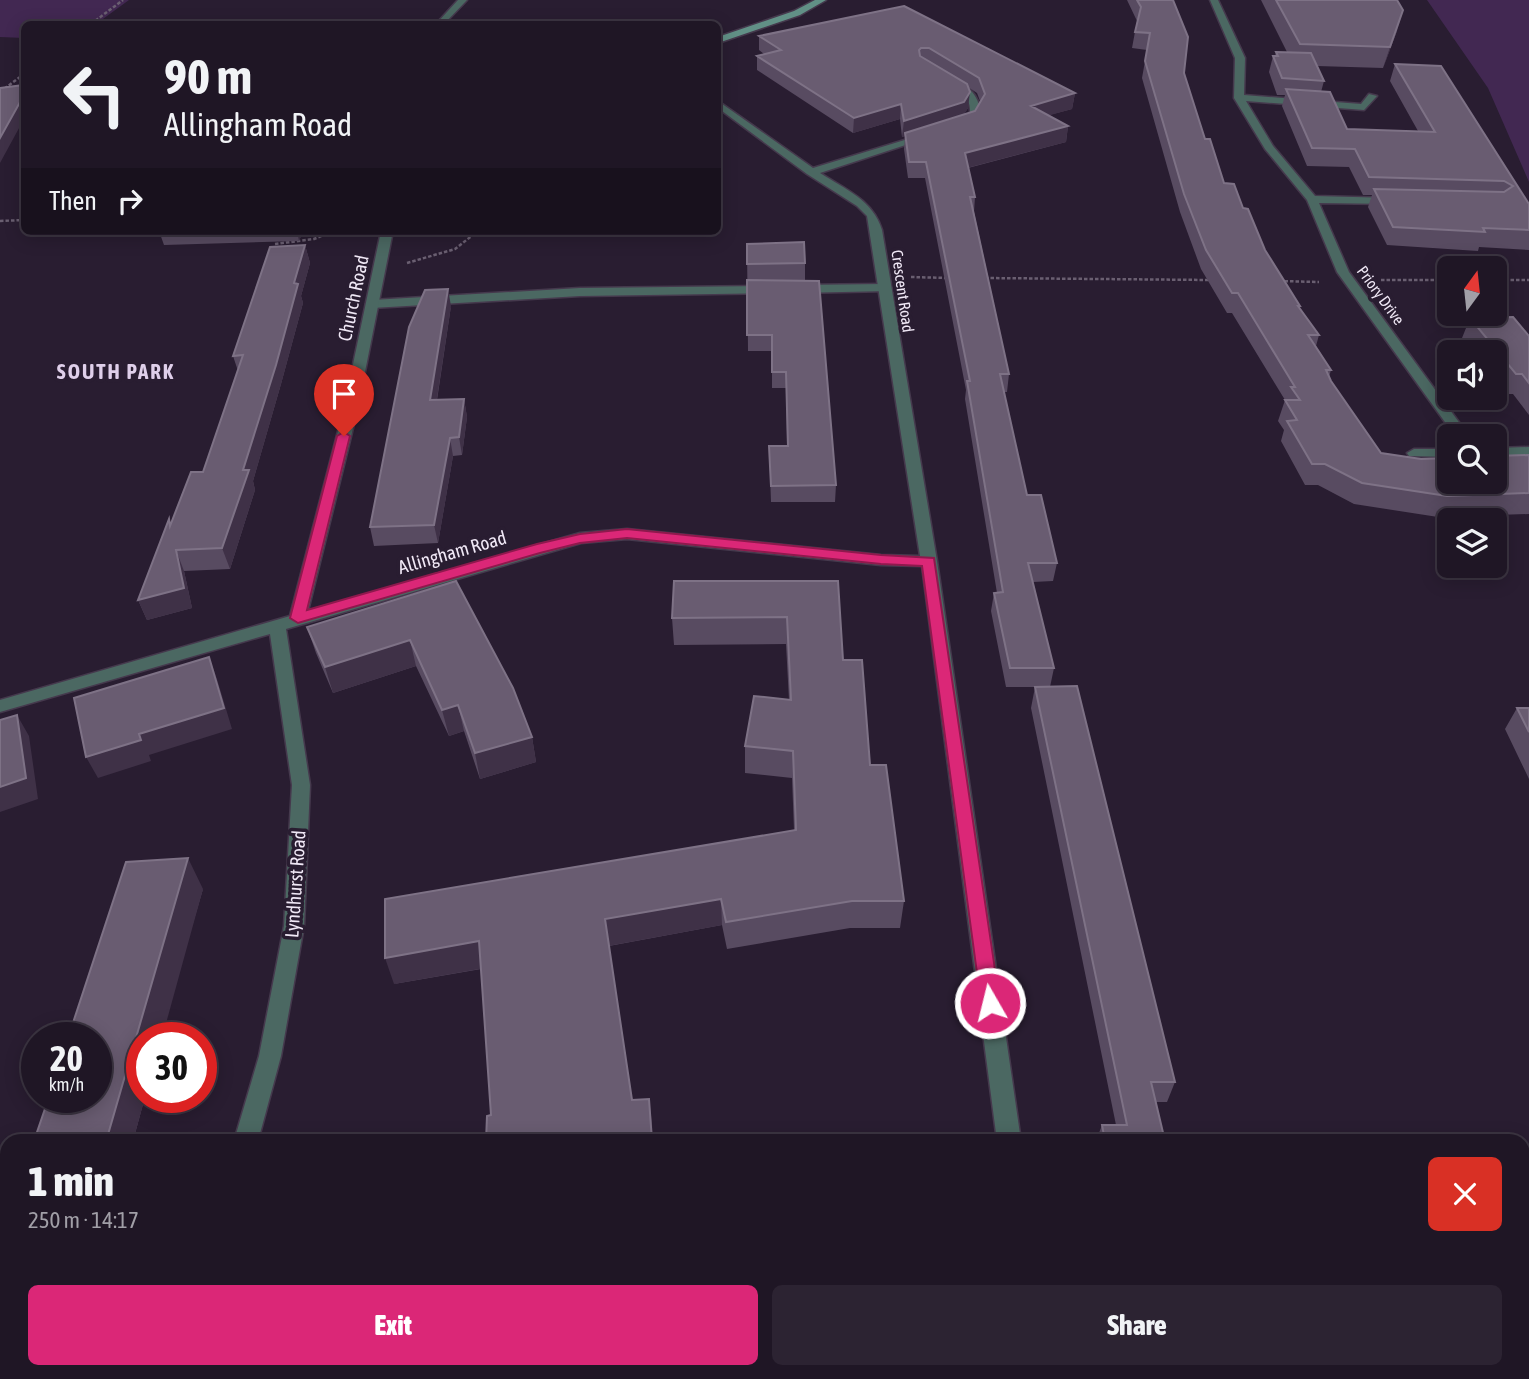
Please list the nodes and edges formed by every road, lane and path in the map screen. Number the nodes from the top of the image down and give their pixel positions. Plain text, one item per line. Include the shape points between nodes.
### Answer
1 (123, 0) edge
2 (463, 0) edge
3 (822, 0) edge
4 (1214, 0) edge
5 (95, 21) edge
6 (443, 21) edge
7 (721, 39) edge
8 (21, 76) edge
9 (940, 76) edge
10 (0, 92) edge
11 (1372, 96) dead end
12 (1239, 98) junction
13 (721, 106) edge
14 (956, 127) edge
15 (930, 135) edge
16 (811, 172) junction
17 (1312, 199) junction
18 (1402, 201) edge
19 (21, 220) edge
20 (0, 221) edge
21 (324, 235) edge
22 (386, 235) edge
23 (474, 235) edge
24 (275, 244) edge
25 (380, 266) junction
26 (951, 278) edge
27 (979, 278) edge
28 (1437, 280) edge
29 (1507, 280) edge
30 (1529, 280) edge
31 (1213, 281) edge
32 (1268, 281) edge
33 (1350, 281) junction
34 (883, 283) junction
35 (372, 304) junction
36 (1453, 424) edge
37 (1529, 451) edge
38 (1507, 452) edge
39 (1414, 453) dead end
40 (1437, 453) edge
41 (929, 561) junction
42 (298, 618) junction
43 (277, 624) junction
44 (0, 706) edge
45 (248, 1134) edge
46 (1008, 1134) edge

1 - 5 path
2 - 6 street
3 - 7 street
4 - 12 street via 1240,58
8 - 10 path
9 - 14 street via 967,91 975,103 975,114
11 - 12 street via 1368,109
12 - 17 street, Priory Drive via 1269,147
13 - 16 street, Crescent Road
15 - 16 street
16 - 34 street, Crescent Road via 872,215
17 - 18 street
17 - 33 street, Priory Drive
19 - 20 path
21 - 24 path
22 - 25 street, Church Road
23 - 25 path via 451,251
25 - 35 street, Church Road
26 - 34 path
27 - 31 path
28 - 33 path
29 - 30 path
32 - 33 path
33 - 36 street, Priory Drive
34 - 35 street
34 - 41 street, Crescent Road
35 - 42 street, Church Road
37 - 38 street
39 - 40 street
41 - 42 street, Allingham Road via 627,534 580,538
41 - 46 street, Crescent Road
42 - 43 street, Allingham Road
43 - 44 street, Allingham Road
43 - 45 street, Lyndhurst Road via 301,785 294,926 270,1056

